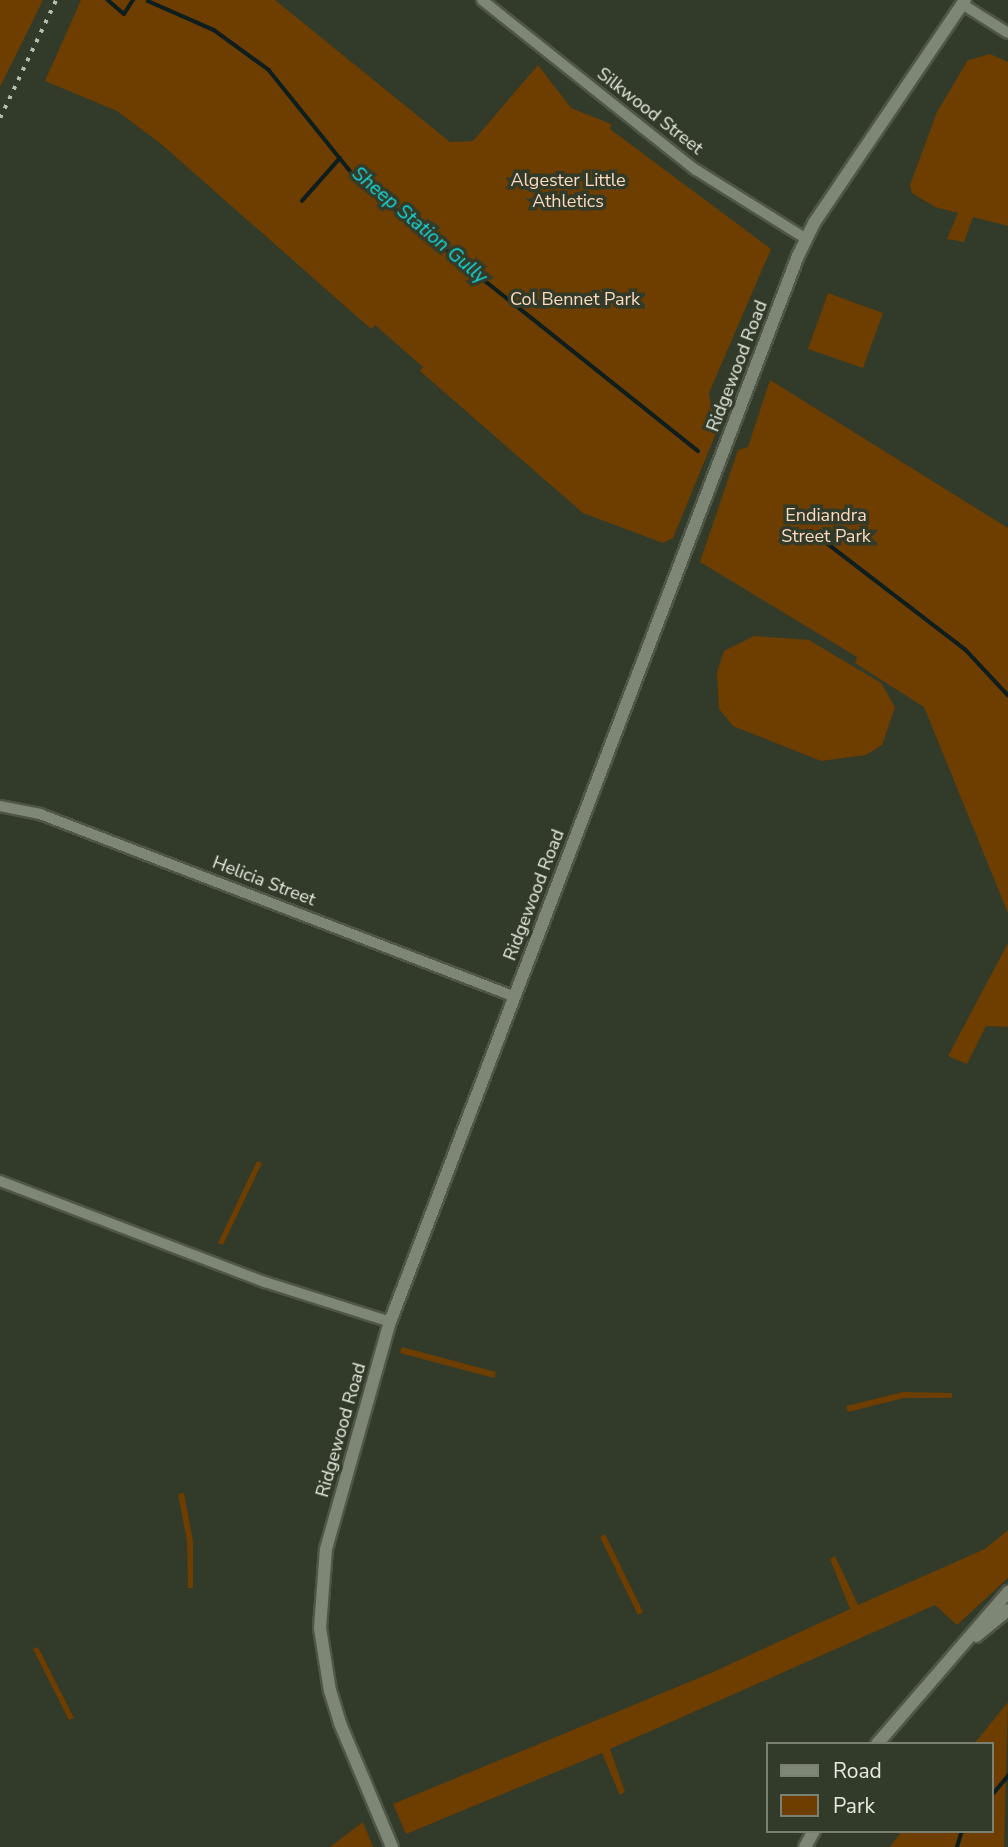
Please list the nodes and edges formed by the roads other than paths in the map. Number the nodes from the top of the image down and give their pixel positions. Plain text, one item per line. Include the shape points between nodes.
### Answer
1 (482, 0) edge
2 (963, 2) edge
3 (1008, 33) edge
4 (806, 238) junction
5 (0, 806) edge
6 (513, 996) junction
7 (0, 1181) edge
8 (390, 1322) junction
9 (1008, 1592) edge
10 (1008, 1610) edge
11 (955, 1653) junction
12 (879, 1742) edge
13 (392, 1847) edge

1 - 4 street, Silkwood Street via 696,170
2 - 3 street
2 - 4 main road, Ridgewood Road
4 - 6 main road, Ridgewood Road
5 - 6 street, Helicia Street via 40,814
6 - 8 main road, Ridgewood Road
7 - 8 street via 265,1282
8 - 13 main road, Ridgewood Road via 326,1549 320,1628 340,1724
9 - 11 main road
10 - 11 main road
11 - 12 main road

